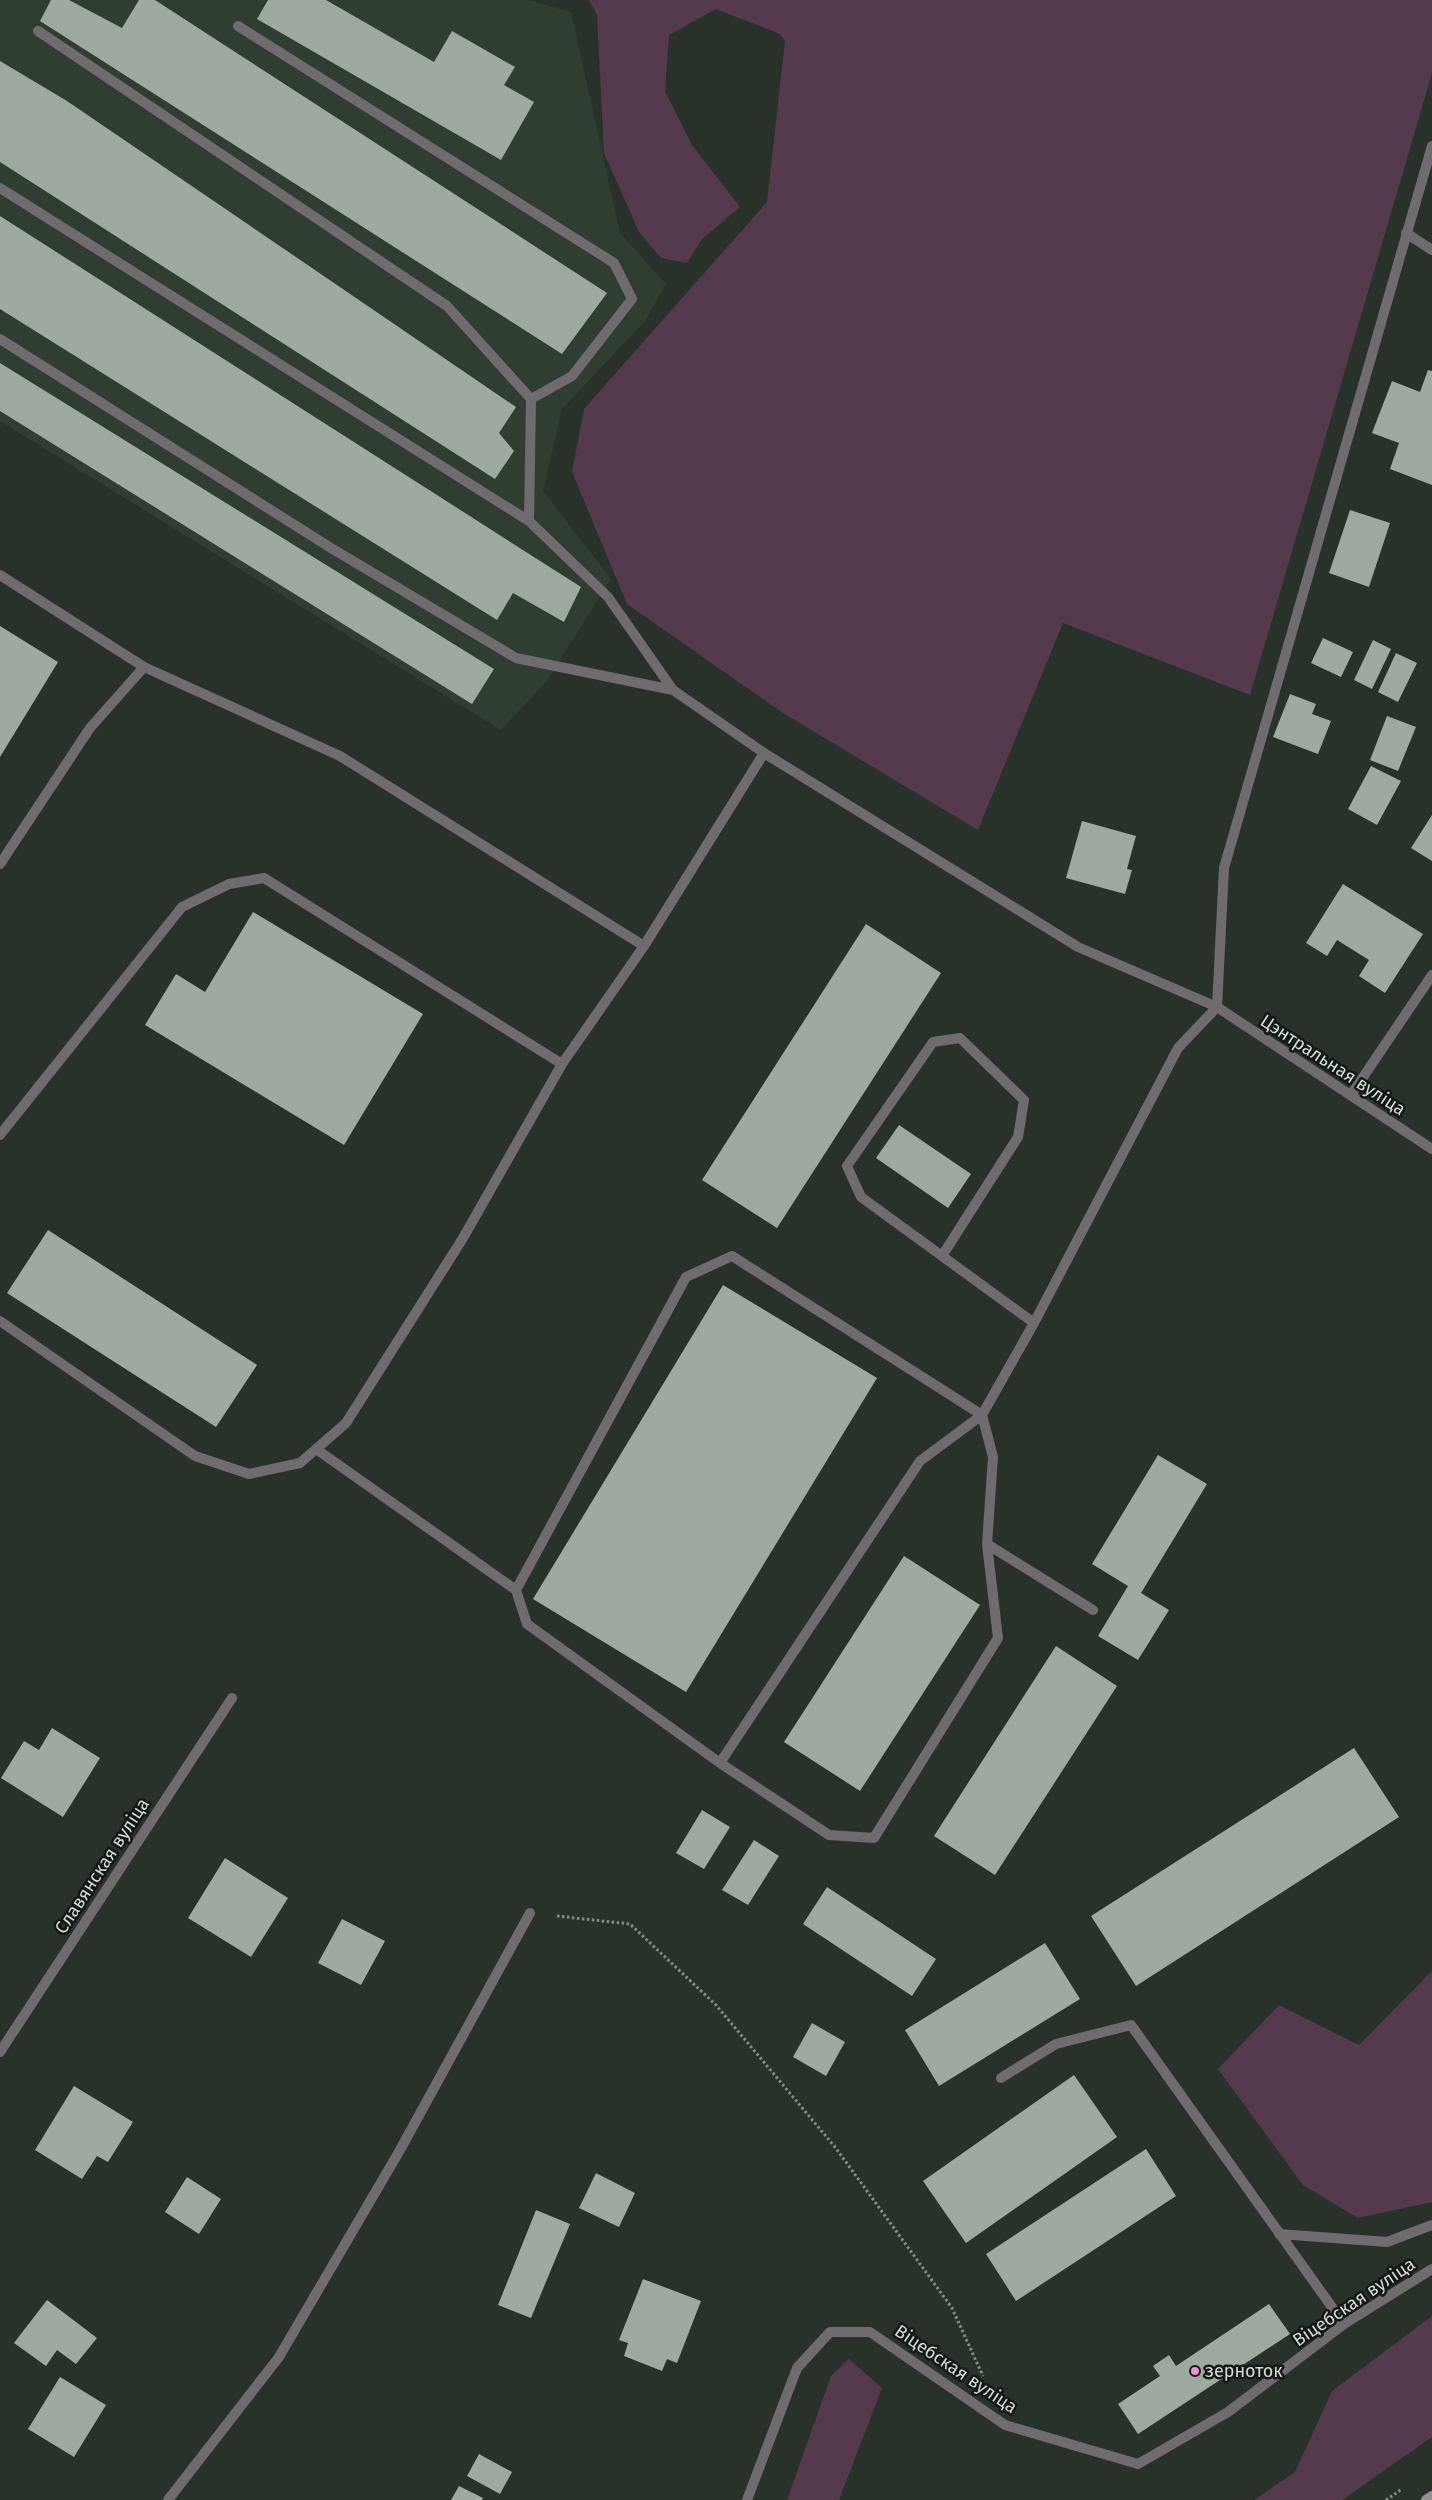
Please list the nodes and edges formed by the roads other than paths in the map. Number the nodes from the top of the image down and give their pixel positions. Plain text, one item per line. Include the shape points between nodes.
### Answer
1 (238, 26) dead end
2 (38, 31) dead end
3 (1432, 146) edge
4 (0, 188) edge
5 (1406, 233) junction
6 (1432, 250) edge
7 (0, 339) edge
8 (531, 399) junction
9 (529, 521) junction
10 (0, 575) edge
11 (144, 668) junction
12 (673, 690) junction
13 (764, 753) junction
14 (0, 864) edge
15 (644, 946) junction
16 (1432, 975) edge
17 (1217, 1008) junction
18 (562, 1064) junction
19 (1351, 1096) junction
20 (0, 1135) edge
21 (1432, 1149) edge
22 (942, 1256) junction
23 (0, 1321) edge
24 (1034, 1323) junction
25 (982, 1415) junction
26 (316, 1449) junction
27 (987, 1544) junction
28 (516, 1590) junction
29 (1093, 1610) dead end
30 (232, 1698) dead end
31 (720, 1763) junction
32 (530, 1913) road end
33 (0, 2052) edge
34 (1001, 2078) dead end
35 (1432, 2226) edge
36 (1278, 2234) junction
37 (1432, 2269) edge
38 (1344, 2324) junction
39 (1432, 2496) edge
40 (168, 2500) edge
41 (747, 2500) edge
42 (1426, 2500) edge

1 - 8 street via 614,263 632,299 572,376
2 - 8 street via 447,306
3 - 5 street
4 - 9 street
5 - 6 street
5 - 17 street via 1224,868
7 - 12 street via 331,548 516,658
8 - 9 street
9 - 12 street via 608,597
10 - 11 street
11 - 14 street via 90,728
11 - 15 street via 340,756
12 - 13 street, Цэнтральная вуліца
13 - 15 street
13 - 17 street, Цэнтральная вуліца via 1078,947
15 - 18 street
16 - 19 street
17 - 19 street, Цэнтральная вуліца
17 - 24 street via 1178,1048
18 - 20 street via 264,878 229,884 182,907
18 - 26 street via 463,1238 346,1423
19 - 21 street, Цэнтральная вуліца
22 - 22 street via 861,1196 847,1166 933,1042 960,1038 1024,1100 1018,1137
22 - 24 street
23 - 26 street via 194,1456 249,1474 300,1463
24 - 25 street
25 - 27 street via 993,1457
25 - 28 street via 732,1256 686,1277
25 - 31 street via 920,1461
26 - 28 street
27 - 29 street
27 - 31 street via 998,1638 874,1838 829,1835
28 - 31 street via 527,1624
30 - 33 street, Славянская вуліца
32 - 40 street via 400,2150 279,2357
34 - 36 street via 1056,2044 1131,2025
35 - 36 street via 1387,2242
36 - 38 street
37 - 38 street, Віцебская вуліца
38 - 41 street, Віцебская вуліца via 1228,2412 1138,2464 1005,2425 870,2332 830,2332 797,2368
39 - 42 main road

